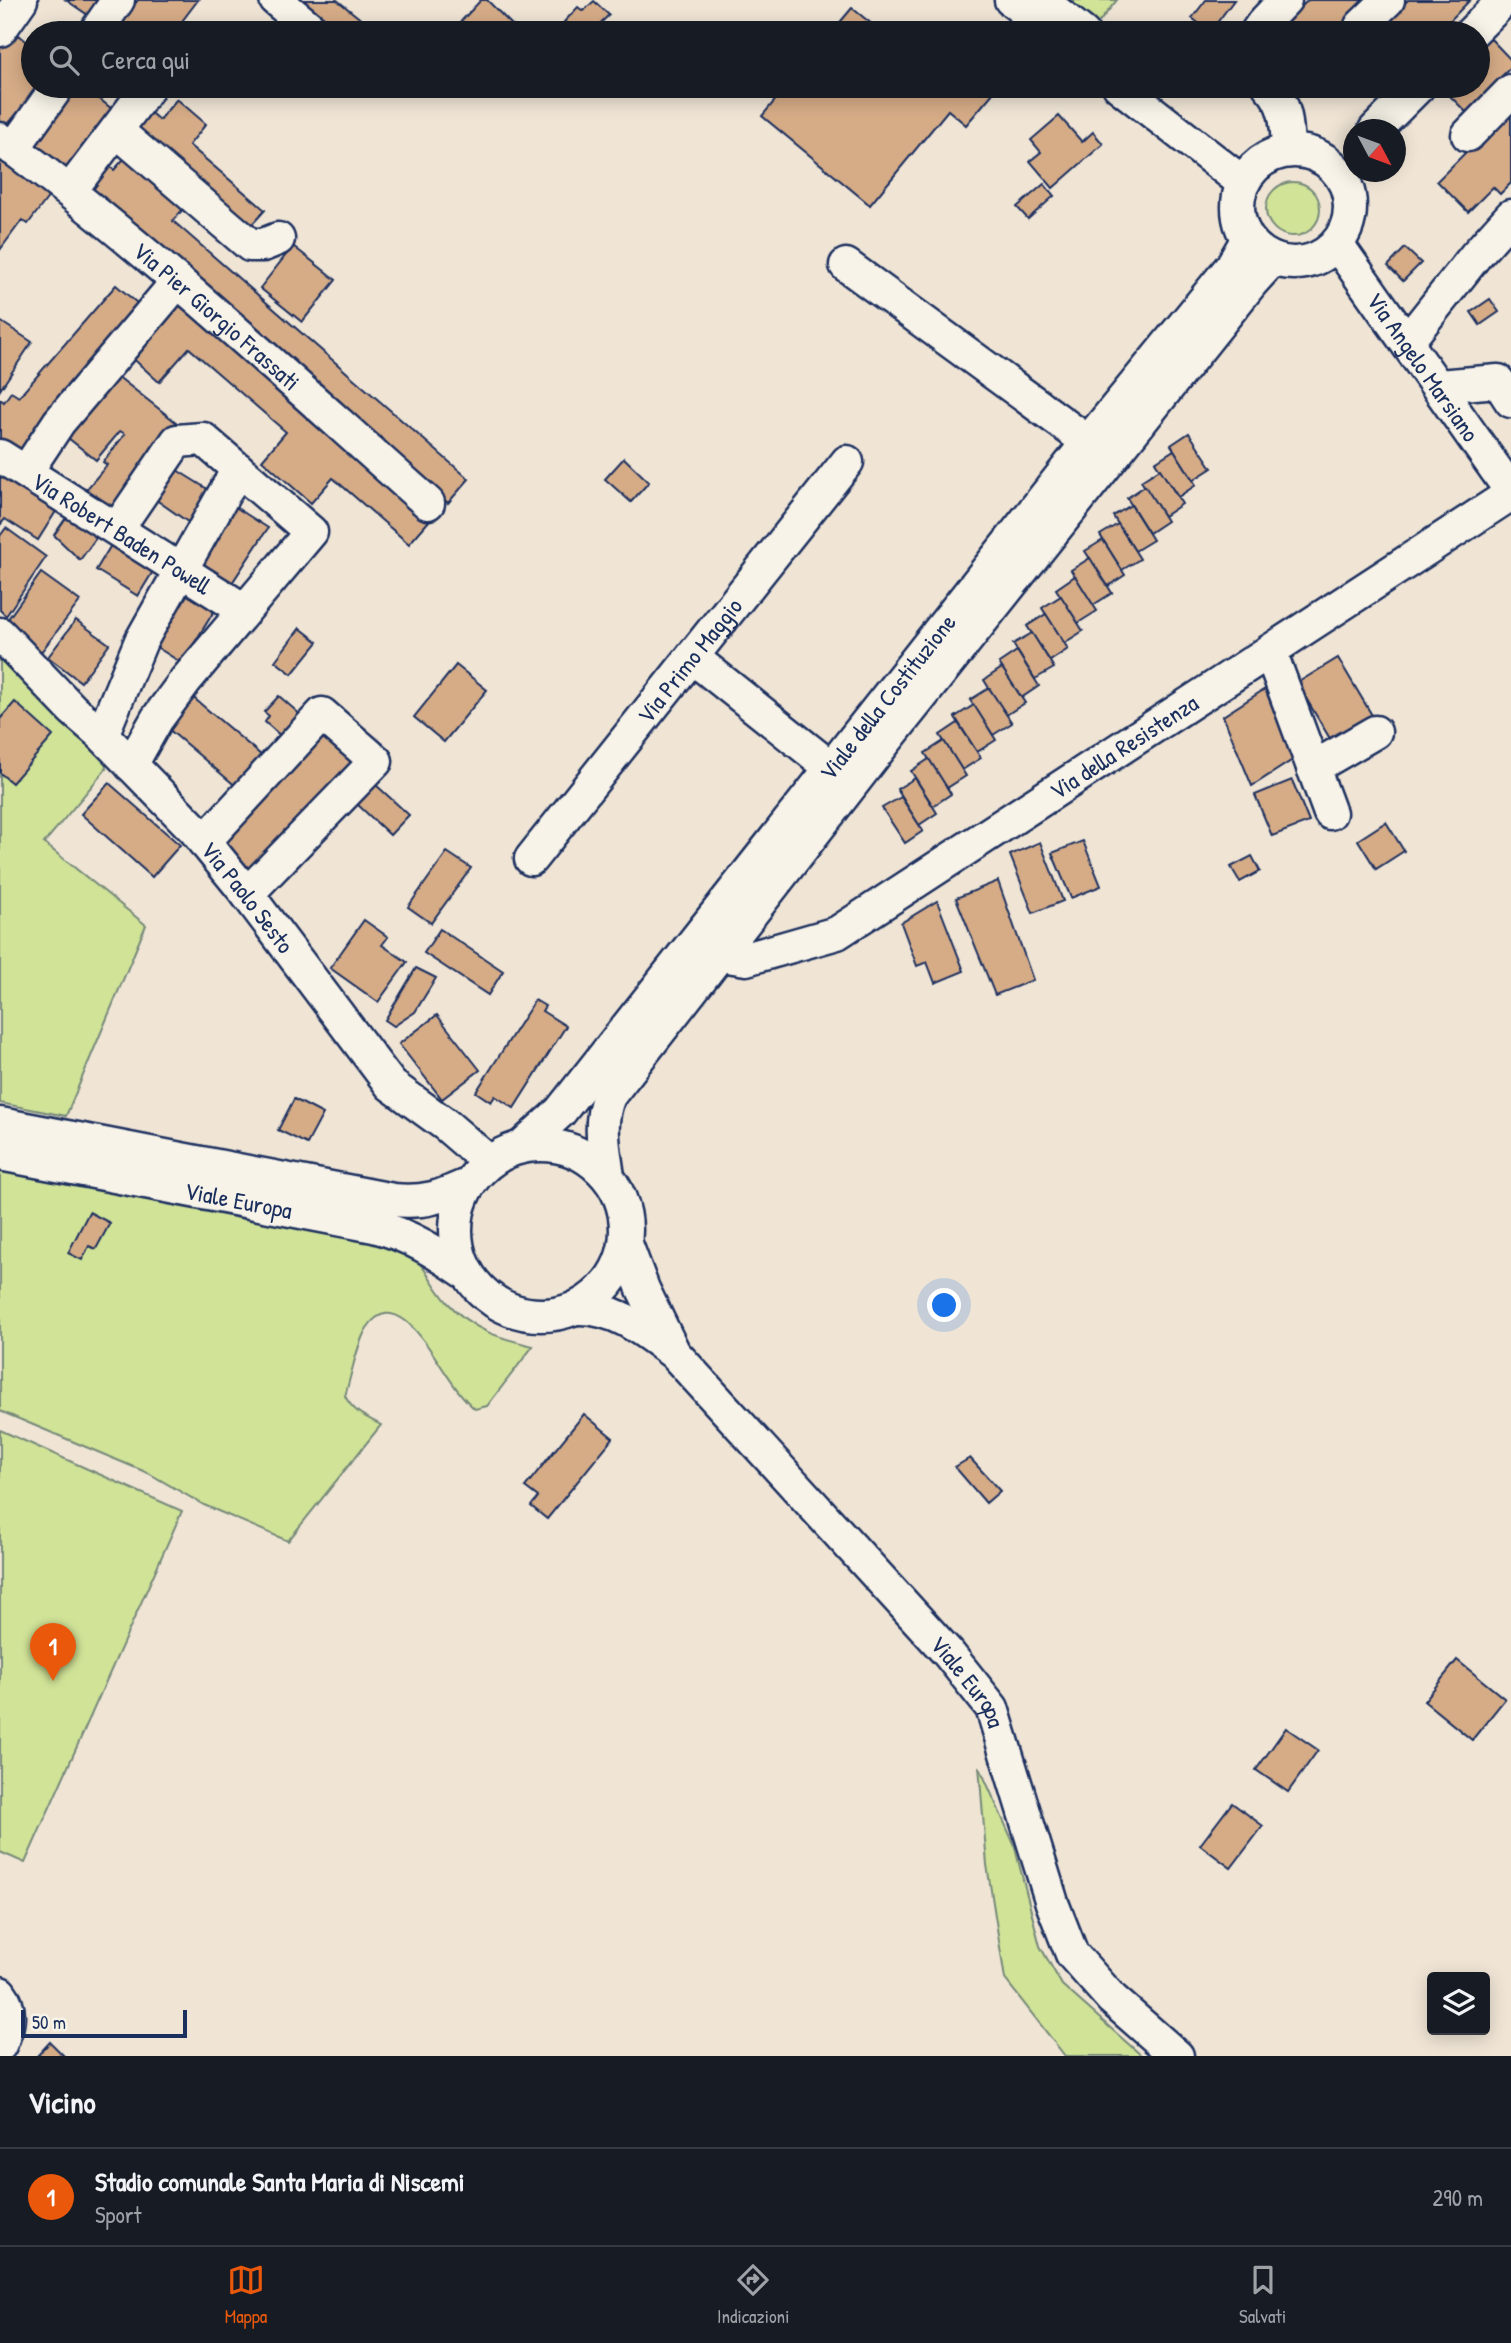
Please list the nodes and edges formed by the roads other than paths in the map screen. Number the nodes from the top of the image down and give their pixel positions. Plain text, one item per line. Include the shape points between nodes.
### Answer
1 (21, 0) edge
2 (118, 0) edge
3 (276, 0) edge
4 (1010, 0) edge
5 (1041, 0) edge
6 (1285, 0) edge
7 (1388, 0) edge
8 (1499, 8) edge
9 (103, 21) edge
10 (301, 21) edge
11 (1037, 21) edge
12 (1068, 21) edge
13 (1265, 21) edge
14 (1366, 21) edge
15 (1484, 21) edge
16 (0, 30) edge
17 (1511, 91) edge
18 (47, 98) edge
19 (141, 98) edge
20 (1137, 98) edge
21 (1164, 98) edge
22 (1279, 98) edge
23 (1407, 98) edge
24 (1386, 119) edge
25 (117, 131) junction
26 (1468, 135) dead end
27 (7, 144) edge
28 (1288, 150) junction
29 (1343, 160) edge
30 (1249, 174) junction
31 (1345, 182) edge
32 (70, 191) junction
33 (1508, 226) edge
34 (278, 239) dead end
35 (1247, 240) junction
36 (1337, 244) junction
37 (1273, 260) junction
38 (846, 265) dead end
39 (177, 281) junction
40 (1407, 342) junction
41 (1438, 387) junction
42 (1511, 401) edge
43 (1088, 442) junction
44 (0, 456) edge
45 (847, 462) dead end
46 (238, 469) junction
47 (26, 472) junction
48 (1511, 492) edge
49 (428, 503) dead end
50 (117, 529) junction
51 (181, 569) junction
52 (244, 610) junction
53 (0, 634) edge
54 (1270, 651) junction
55 (692, 657) junction
56 (1375, 732) dead end
57 (102, 735) junction
58 (131, 765) junction
59 (830, 767) junction
60 (1313, 768) junction
61 (1330, 813) dead end
62 (204, 842) junction
63 (531, 859) dead end
64 (247, 894) junction
65 (721, 955) junction
66 (0, 1124) edge
67 (521, 1147) junction
68 (0, 1154) edge
69 (479, 1173) junction
70 (608, 1176) junction
71 (626, 1244) junction
72 (468, 1274) junction
73 (577, 1308) junction
74 (674, 1353) junction
75 (0, 1993) edge
76 (0, 2045) edge
77 (1177, 2056) edge

1 - 16 street
2 - 9 street
3 - 10 street
4 - 11 street
5 - 12 street
6 - 13 street
7 - 14 street
8 - 15 street
17 - 26 street
18 - 27 street
19 - 25 street
20 - 30 street
21 - 30 street
22 - 28 street via 1287,120
23 - 24 street
25 - 32 street
25 - 34 street via 250,245
27 - 32 street, Via Pier Giorgio Frassati
28 - 29 street
28 - 30 street via 1270,155
30 - 35 street via 1238,197 1237,212
31 - 36 street via 1350,214
32 - 39 street, Via Pier Giorgio Frassati
33 - 40 street
35 - 37 street
35 - 43 street, Viale della Costituzione via 1232,266
36 - 37 street via 1307,262
36 - 40 street, Via Angelo Marsiano
37 - 65 street, Viale della Costituzione via 890,736
38 - 43 street
39 - 47 street via 59,422
39 - 49 street, Via Pier Giorgio Frassati
40 - 41 street, Via Angelo Marsiano
41 - 42 street via 1498,381
41 - 48 street, Via Angelo Marsiano
43 - 59 street, Viale della Costituzione
44 - 47 street, Via Robert Baden Powell
45 - 55 street, Via Primo Maggio
46 - 50 street via 203,439 177,441
46 - 51 street
46 - 52 street via 312,532
47 - 50 street, Via Robert Baden Powell
48 - 54 street, Via della Resistenza
50 - 51 street, Via Robert Baden Powell
51 - 52 street, Via Robert Baden Powell
51 - 57 street via 141,641
52 - 58 street via 157,719
53 - 57 street, Via Paolo Sesto
54 - 60 street
54 - 65 street, Via della Resistenza via 837,933 746,959
55 - 59 street
55 - 63 street, Via Primo Maggio
56 - 60 street
57 - 58 street, Via Paolo Sesto
58 - 62 street, Via Paolo Sesto
59 - 67 street, Viale della Costituzione via 560,1112
60 - 61 street
62 - 64 street, Via Paolo Sesto
62 - 64 street via 321,714 376,761
64 - 69 street, Via Paolo Sesto via 391,1085 446,1125
65 - 70 street, Viale della Costituzione via 608,1096 601,1125
66 - 69 street, Viale Europa via 393,1200 435,1199
67 - 69 street via 504,1153
67 - 70 street via 540,1144 578,1152
68 - 72 street, Viale Europa via 374,1226 423,1244
69 - 72 street via 459,1206 455,1229 458,1253
70 - 71 street via 620,1196
71 - 73 street via 609,1282
71 - 74 street, Viale Europa
72 - 73 street via 483,1294 504,1308 528,1315 553,1315
73 - 74 street, Viale Europa via 618,1315
74 - 77 street, Viale Europa via 948,1653 992,1708 1072,1954 1112,1999
75 - 76 street via 9,2026

